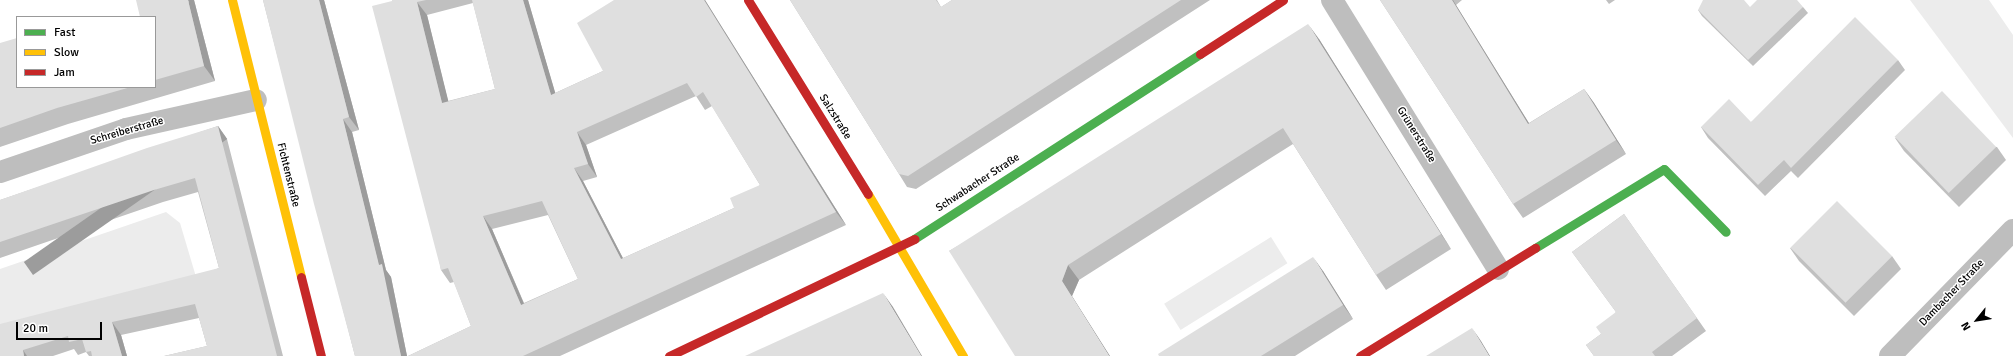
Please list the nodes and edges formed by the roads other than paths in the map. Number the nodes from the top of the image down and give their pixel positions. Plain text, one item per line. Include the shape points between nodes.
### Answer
1 (232, 0) edge
2 (748, 0) edge
3 (1283, 0) edge
4 (1332, 0) edge
5 (256, 100) junction
6 (0, 172) edge
7 (2013, 230) edge
8 (1726, 232) dead end
9 (901, 247) junction
10 (1498, 269) junction
11 (321, 356) edge
12 (669, 356) edge
13 (963, 356) edge
14 (1360, 356) edge
15 (1890, 356) edge

1 - 5 street, Fichtenstraße
2 - 9 street, Salzstraße
3 - 9 street, Schwabacher Straße
4 - 10 street, Grünerstraße
5 - 6 street, Schreiberstraße via 126,129
5 - 11 street, Fichtenstraße
7 - 15 street, Dambacher Straße
8 - 10 street via 1664,169
9 - 12 street, Schwabacher Straße
9 - 13 street, Salzstraße
10 - 14 street

